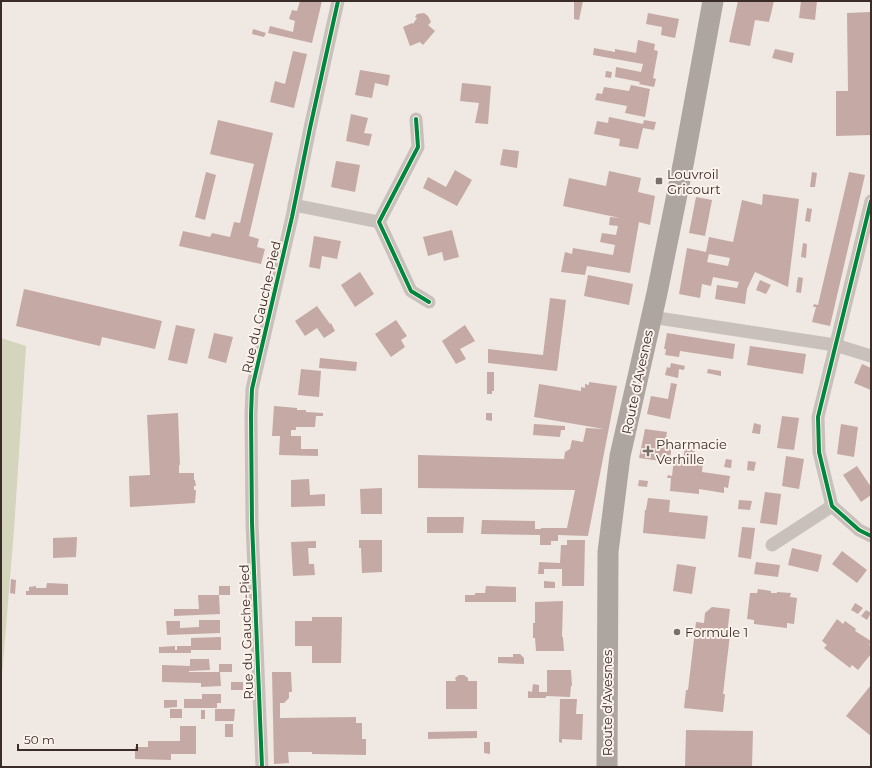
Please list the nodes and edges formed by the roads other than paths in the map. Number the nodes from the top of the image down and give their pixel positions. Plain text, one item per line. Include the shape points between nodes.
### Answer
1 (338, 1) edge
2 (713, 1) edge
3 (416, 119) dead end
4 (871, 201) edge
5 (294, 205) junction
6 (380, 222) junction
7 (429, 302) dead end
8 (651, 317) junction
9 (835, 345) junction
10 (871, 356) edge
11 (832, 506) junction
12 (871, 536) edge
13 (772, 544) dead end
14 (262, 767) edge
15 (607, 767) edge

1 - 5 street, Rue du Gauche-Pied
2 - 8 main road, Route d'Avesnes via 684,160
3 - 6 street via 418,147
4 - 9 street
5 - 6 street
5 - 14 street, Rue du Gauche-Pied via 252,389 252,533
6 - 7 street via 411,291
8 - 9 street
8 - 15 main road, Route d'Avesnes via 620,456 608,552
9 - 10 street
9 - 11 street via 818,417 819,452
11 - 12 street via 859,530
11 - 13 street

